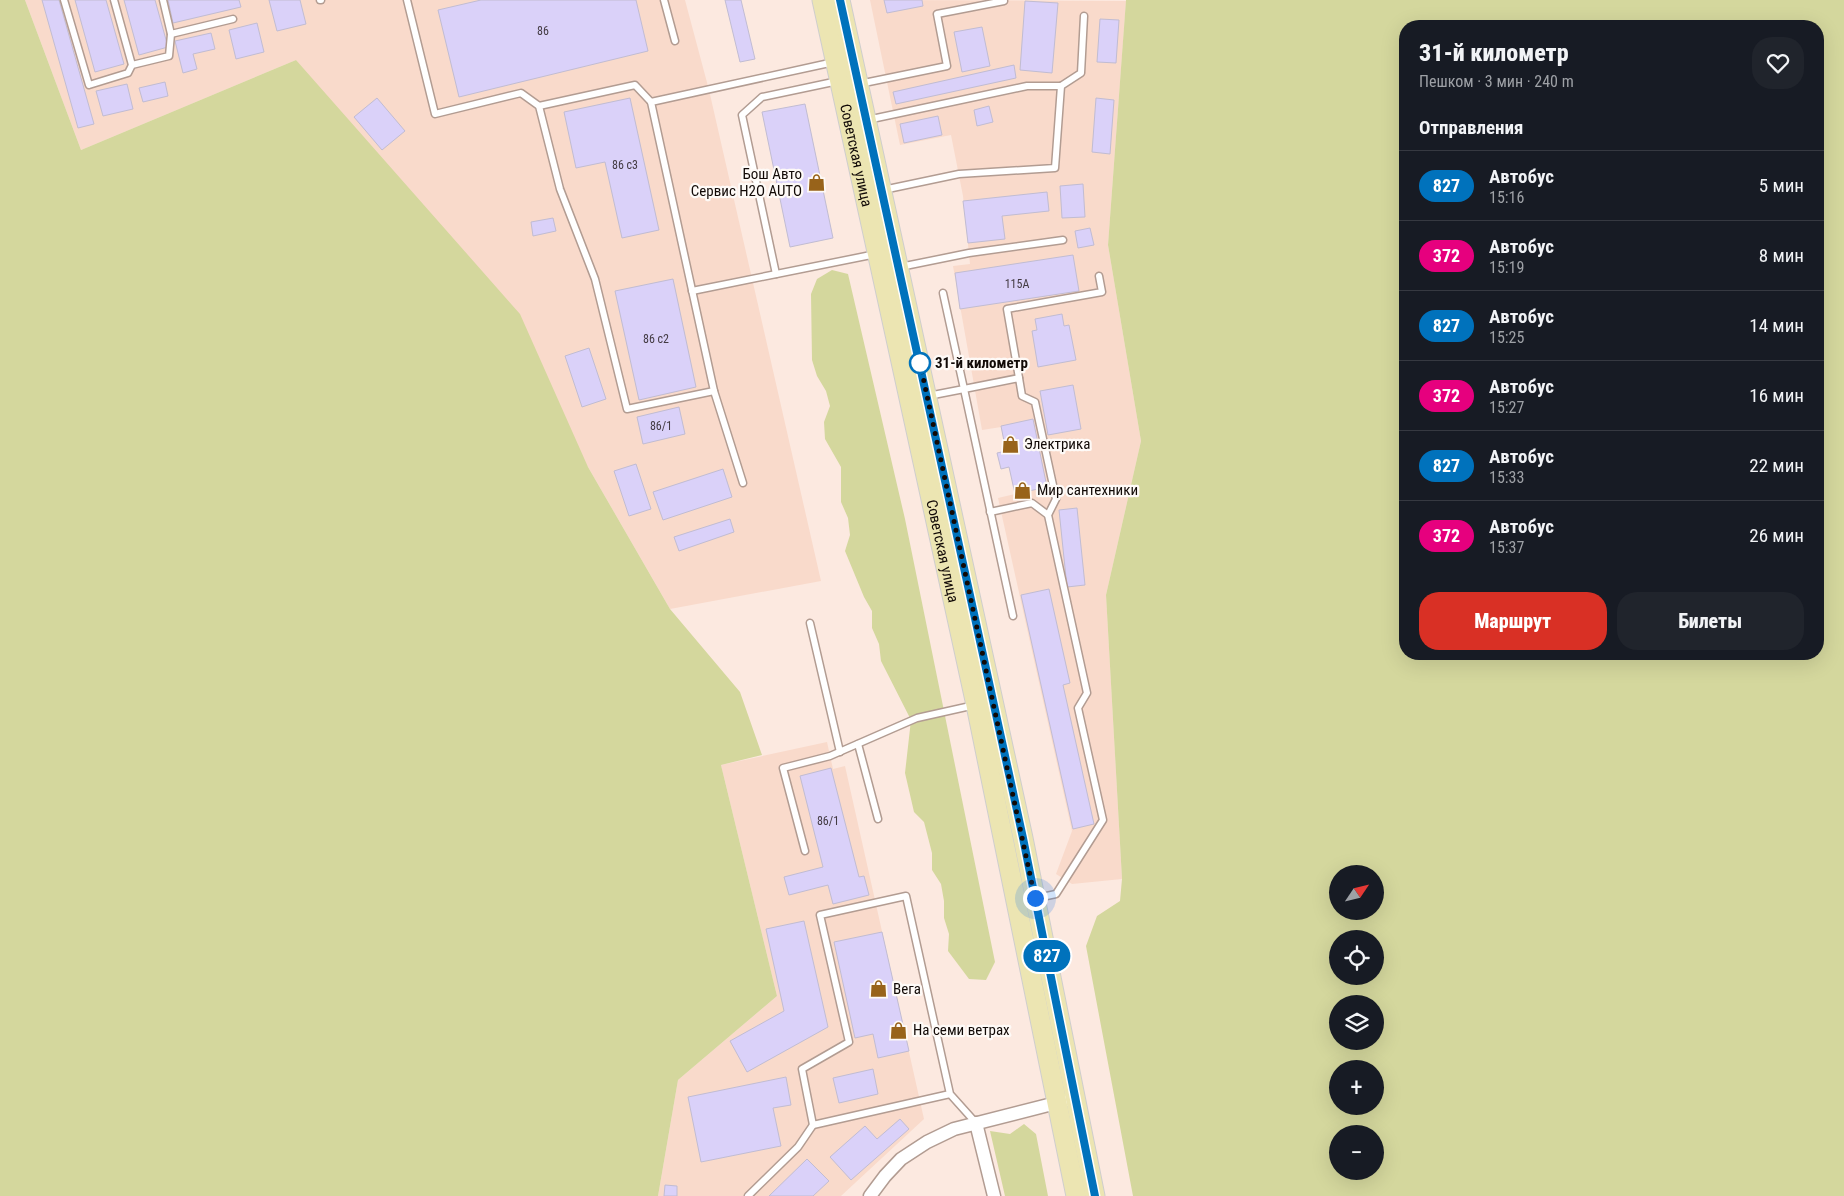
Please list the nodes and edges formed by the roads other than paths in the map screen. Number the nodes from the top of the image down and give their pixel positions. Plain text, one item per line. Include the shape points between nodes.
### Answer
1 (64, 0) edge
2 (114, 0) edge
3 (163, 0) edge
4 (408, 0) edge
5 (664, 0) edge
6 (822, 0) edge
7 (840, 0) edge
8 (1004, 1) edge
9 (1084, 16) dead end
10 (233, 19) dead end
11 (171, 34) junction
12 (675, 41) dead end
13 (835, 62) junction
14 (132, 65) junction
15 (839, 81) junction
16 (858, 84) junction
17 (1061, 86) junction
18 (651, 102) junction
19 (539, 106) junction
20 (866, 120) junction
21 (881, 190) junction
22 (1063, 240) dead end
23 (877, 253) junction
24 (899, 267) junction
25 (776, 274) junction
26 (1099, 276) dead end
27 (692, 291) junction
28 (943, 293) dead end
29 (1019, 378) junction
30 (964, 389) junction
31 (714, 391) junction
32 (927, 397) junction
33 (743, 483) dead end
34 (990, 512) junction
35 (1048, 515) junction
36 (1013, 616) dead end
37 (810, 623) dead end
38 (976, 705) junction
39 (858, 744) junction
40 (840, 752) junction
41 (878, 818) dead end
42 (804, 851) dead end
43 (1035, 898) junction
44 (950, 1094) junction
45 (1067, 1101) junction
46 (976, 1123) junction
47 (813, 1124) junction
48 (748, 1196) edge
49 (870, 1196) edge
50 (994, 1196) edge
51 (1076, 1196) edge
52 (1095, 1196) edge

1 - 14 lane via 89,85 128,73
2 - 14 lane
3 - 11 lane
4 - 19 lane via 435,114 521,93
5 - 12 lane
6 - 13 main road, Советская улица
7 - 16 main road, Советская улица
8 - 16 lane via 937,14 947,66
9 - 17 lane via 1081,73
10 - 11 lane
11 - 14 lane via 170,56
13 - 15 main road, Советская улица
13 - 18 lane
15 - 23 main road, Советская улица
15 - 25 lane via 762,97 742,115
16 - 20 main road, Советская улица
17 - 20 lane via 1027,86
17 - 21 lane via 1055,168 959,174
18 - 19 lane via 635,85
18 - 27 lane
19 - 31 lane via 560,189 595,280 627,409
20 - 21 main road, Советская улица
21 - 24 main road, Советская улица
22 - 24 lane
23 - 25 lane
23 - 38 main road, Советская улица
24 - 32 main road, Советская улица
25 - 27 lane
26 - 29 lane via 1102,292 1007,308
27 - 31 lane
28 - 30 lane
29 - 30 lane
29 - 35 lane via 1022,396 1034,402 1056,499
30 - 32 lane
30 - 34 lane
31 - 33 lane
32 - 43 main road, Советская улица
34 - 35 lane via 1032,503
34 - 36 lane
35 - 43 lane via 1087,693 1078,708 1103,820 1056,894
37 - 40 lane
38 - 39 lane via 917,718
38 - 45 main road, Советская улица
39 - 40 lane
39 - 41 lane
40 - 42 lane via 783,768
43 - 45 main road, Советская улица
44 - 46 lane
44 - 47 lane
44 - 47 lane via 906,896 820,915 849,1042 802,1069
45 - 46 street
45 - 51 main road
45 - 52 main road
46 - 49 street via 954,1129 901,1159
46 - 50 street
47 - 48 lane via 798,1147

